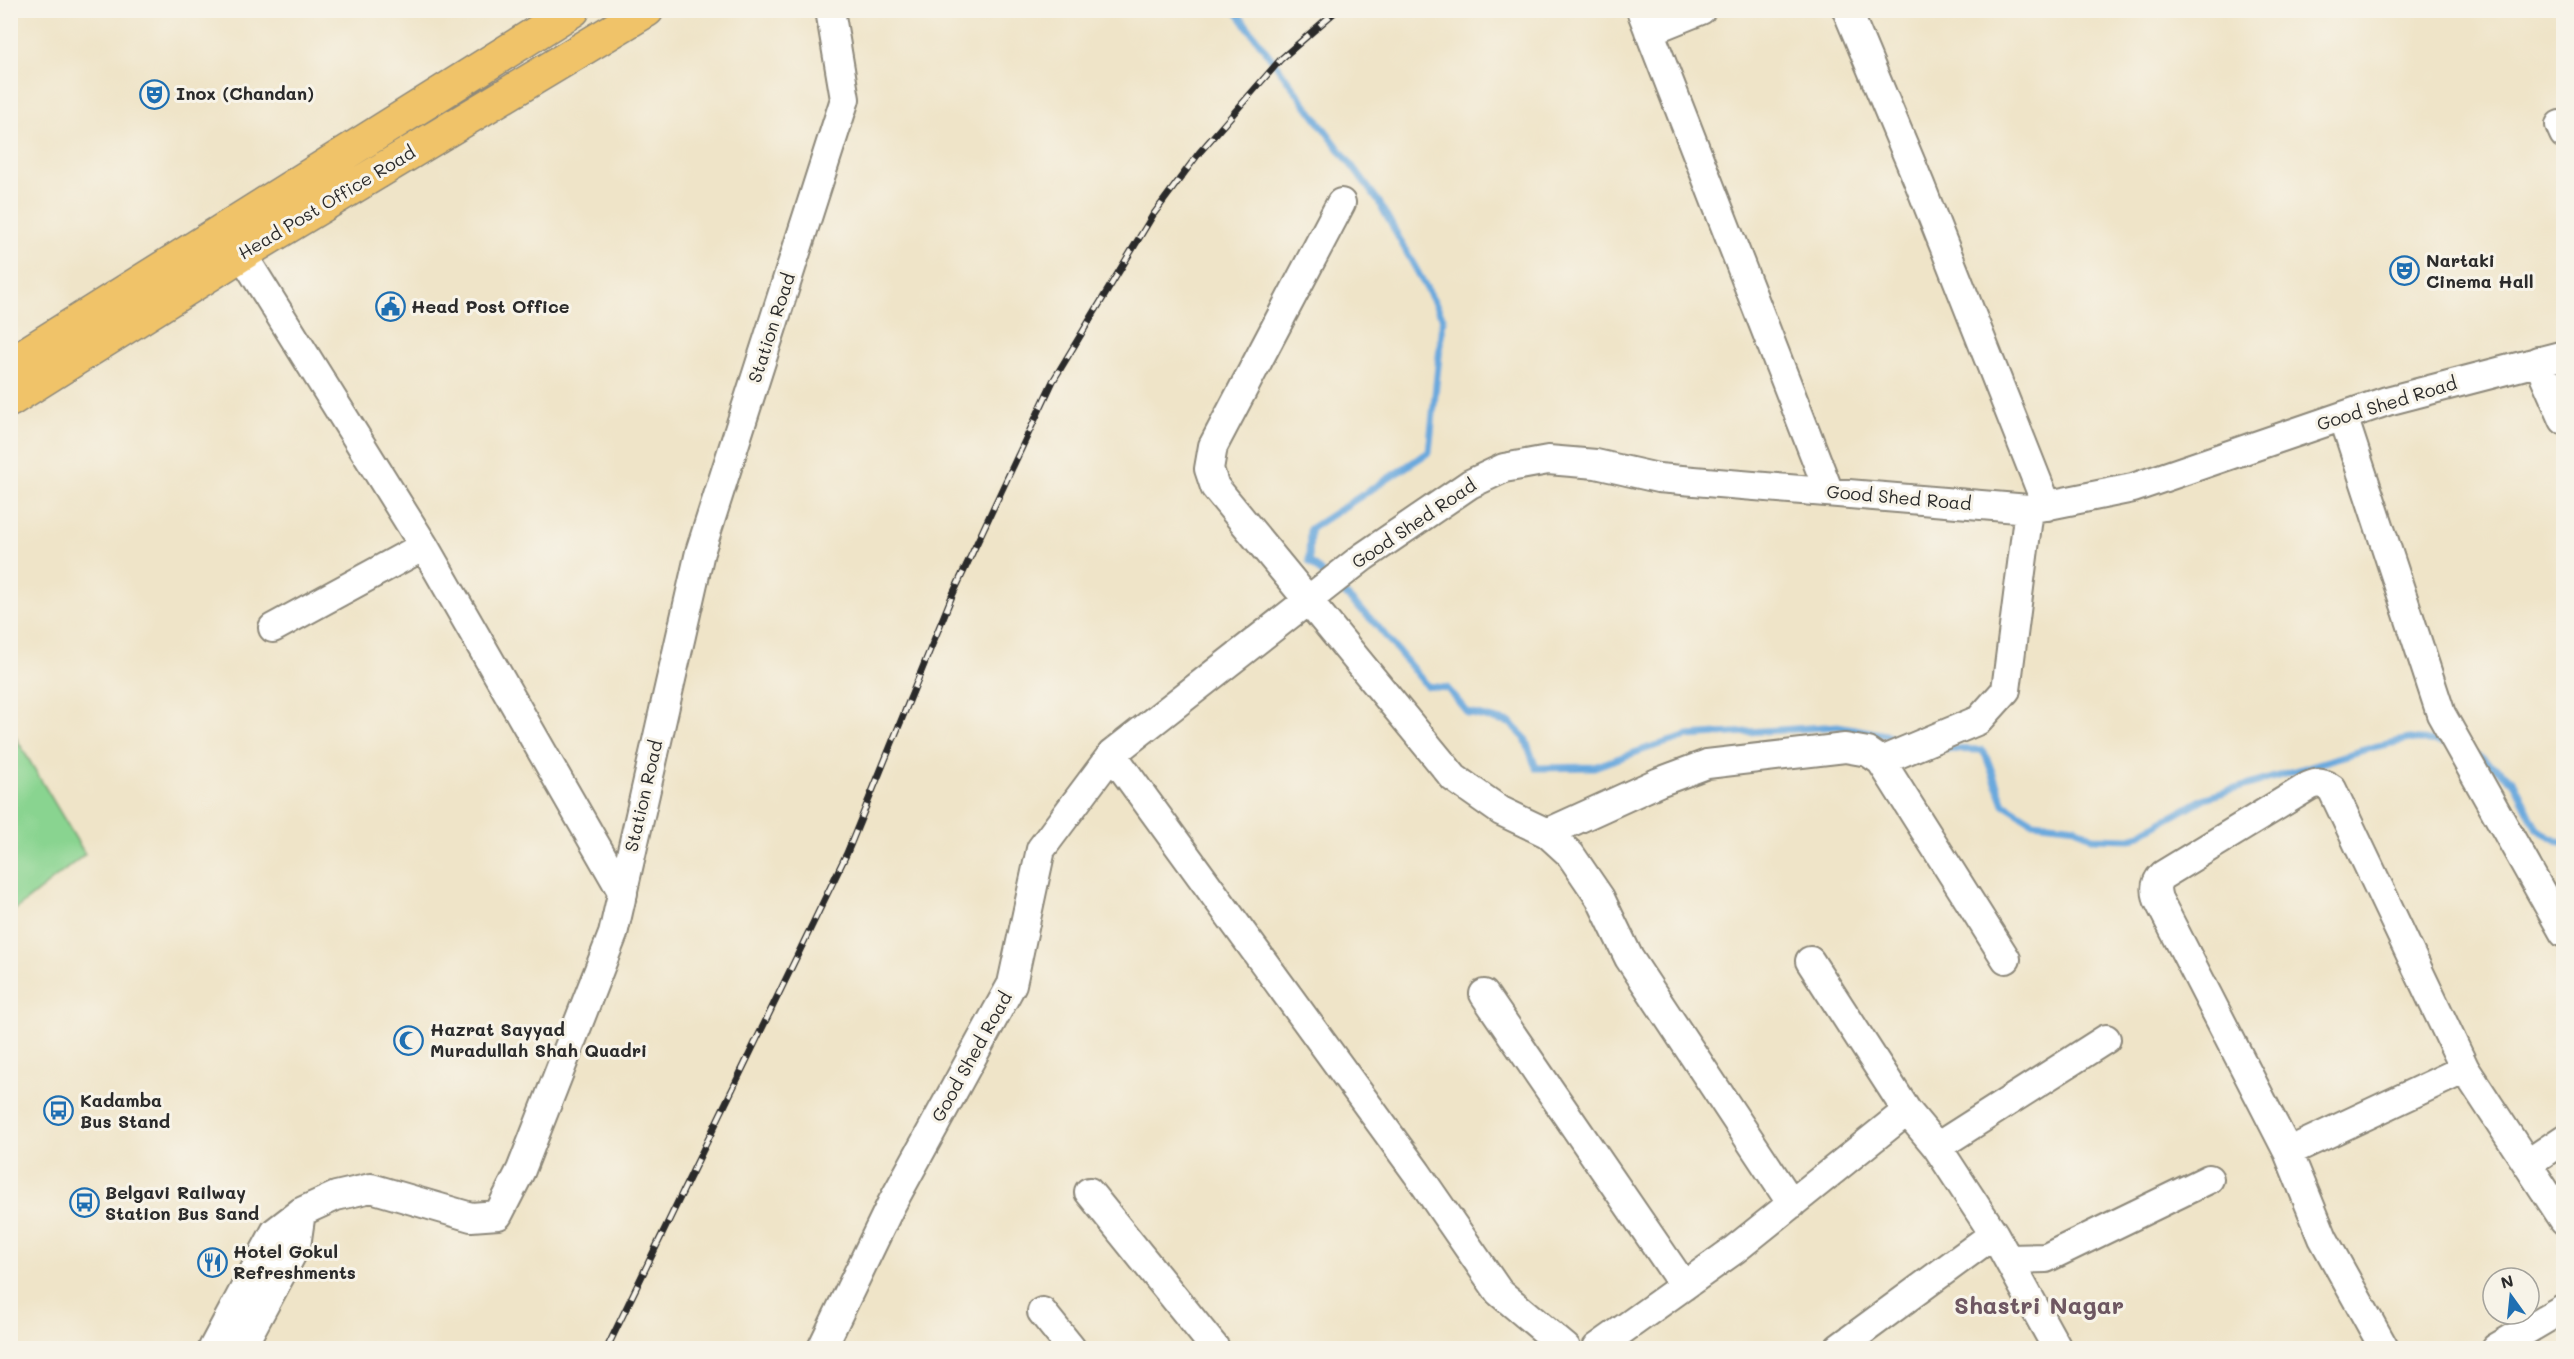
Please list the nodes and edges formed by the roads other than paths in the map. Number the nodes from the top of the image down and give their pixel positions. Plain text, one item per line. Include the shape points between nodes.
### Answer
1 (573, 10) edge
2 (647, 10) edge
3 (830, 10) edge
4 (1701, 10) edge
5 (1846, 10) edge
6 (1645, 21) edge
7 (1341, 203) dead end
8 (242, 254) junction
9 (2551, 358) edge
10 (10, 364) edge
11 (10, 400) edge
12 (2343, 416) junction
13 (2564, 420) edge
14 (1829, 492) junction
15 (2038, 508) junction
16 (424, 546) junction
17 (1324, 586) junction
18 (273, 628) dead end
19 (1112, 754) junction
20 (1881, 761) junction
21 (1547, 833) junction
22 (622, 893) junction
23 (2564, 933) edge
24 (2006, 959) dead end
25 (1810, 961) dead end
26 (1484, 994) dead end
27 (2106, 1039) dead end
28 (2465, 1069) junction
29 (1906, 1111) junction
30 (2564, 1140) edge
31 (1937, 1147) junction
32 (2288, 1152) junction
33 (2527, 1164) junction
34 (2209, 1179) dead end
35 (1089, 1192) dead end
36 (1792, 1203) junction
37 (301, 1212) junction
38 (2564, 1220) edge
39 (1994, 1234) junction
40 (2008, 1260) junction
41 (1684, 1286) junction
42 (2564, 1308) edge
43 (1041, 1312) dead end
44 (213, 1348) edge
45 (242, 1348) edge
46 (822, 1348) edge
47 (1071, 1348) edge
48 (1215, 1348) edge
49 (1566, 1348) edge
50 (1597, 1348) edge
51 (1839, 1348) edge
52 (2057, 1348) edge
53 (2384, 1348) edge
54 (2496, 1348) edge

1 - 10 main road, Head Post Office Road
2 - 8 main road, Head Post Office Road
3 - 22 street, Station Road via 845,99 700,552
4 - 6 street
5 - 15 street via 1920,185
6 - 14 street
7 - 17 street via 1213,446 1209,469 1221,495
8 - 11 main road, Head Post Office Road
8 - 16 street
9 - 12 street, Good Shed Road
9 - 13 street
12 - 15 street, Good Shed Road via 2133,488
12 - 23 street via 2441,714
14 - 15 street, Good Shed Road
14 - 17 street, Good Shed Road via 1658,478 1596,464 1548,460 1504,468 1470,484
15 - 20 street via 2007,690 1980,720
16 - 18 street
16 - 22 street
17 - 19 street, Good Shed Road
17 - 21 street via 1454,778 1501,811
19 - 46 street, Good Shed Road via 1041,849 1012,984 891,1205
19 - 49 street via 1499,1292
20 - 21 street via 1868,752 1845,748 1707,764
20 - 24 street
21 - 36 street via 1570,854 1600,898 1629,958
22 - 37 street, Station Road via 613,934 520,1170 498,1215 471,1217 371,1188 336,1196
25 - 29 street
26 - 41 street
27 - 31 street
28 - 32 street
28 - 32 street via 2337,796 2325,784 2309,786 2163,875 2156,886 2158,899
28 - 33 street
29 - 31 street
29 - 36 street
30 - 33 street
31 - 39 street
32 - 53 street via 2323,1238
33 - 38 street
34 - 40 street via 2046,1258
35 - 48 street
36 - 41 street
37 - 44 street, Station Road via 275,1232
37 - 45 street via 296,1246
39 - 40 street
39 - 51 street
40 - 52 street
41 - 50 street
42 - 54 street
43 - 47 street

